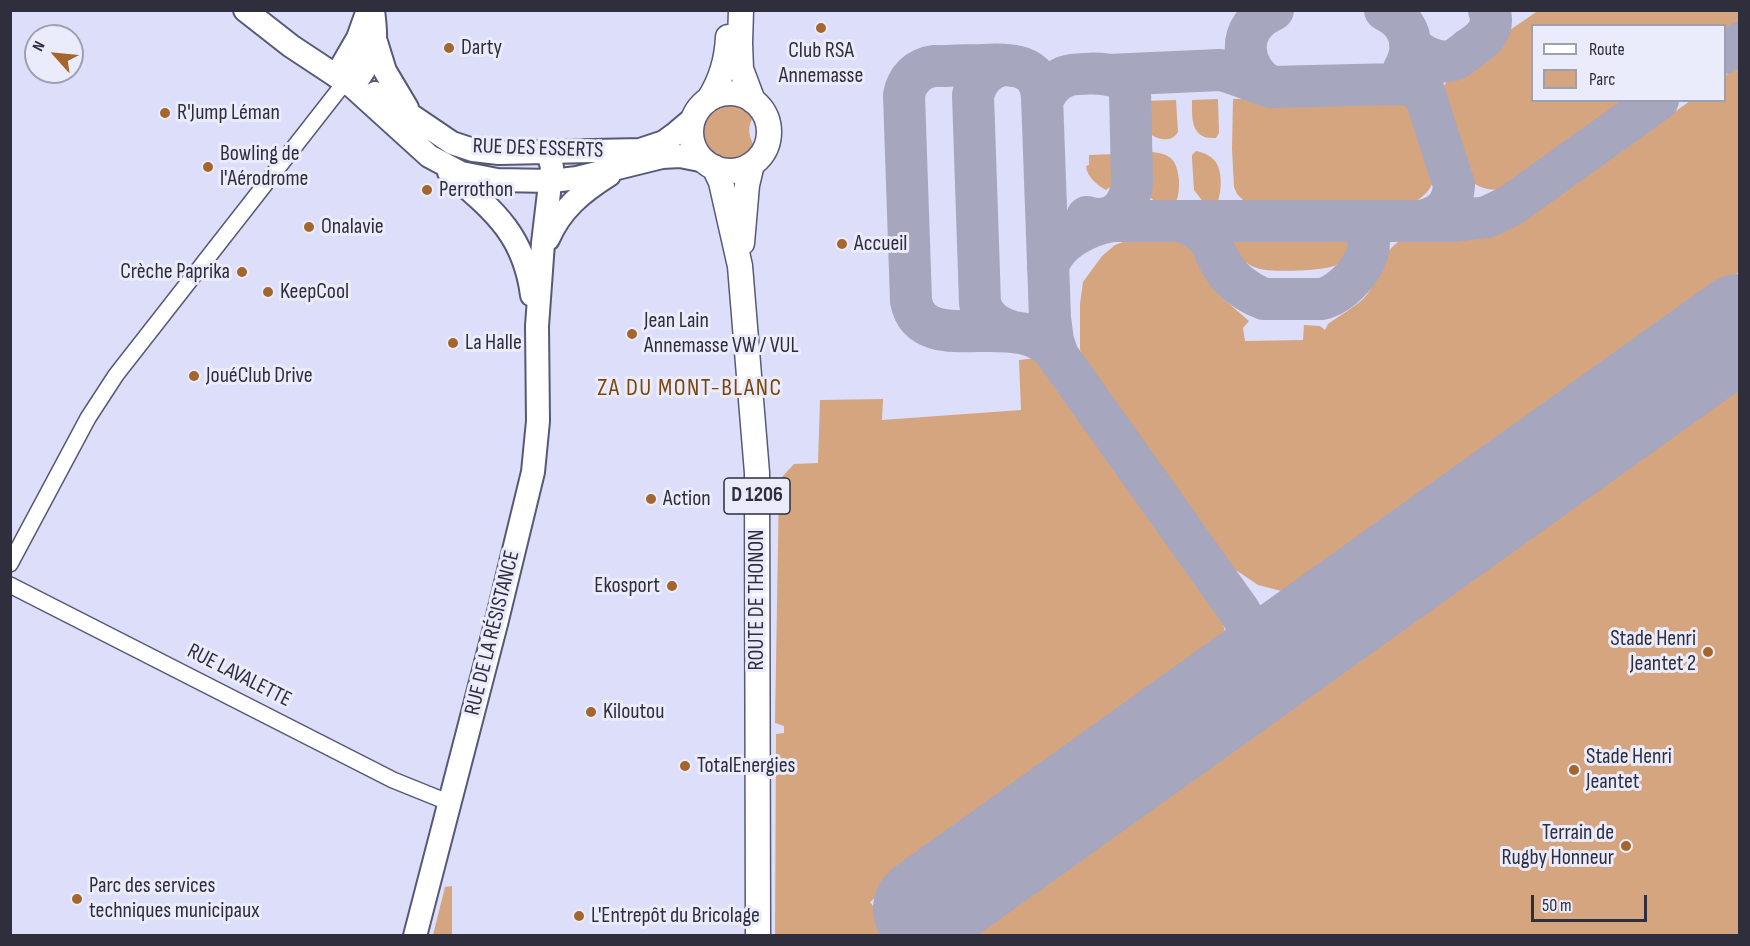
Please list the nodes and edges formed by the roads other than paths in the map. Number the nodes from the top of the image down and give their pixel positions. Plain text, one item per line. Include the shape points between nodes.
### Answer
1 (245, 10) edge
2 (371, 10) edge
3 (729, 10) edge
4 (741, 10) edge
5 (376, 42) junction
6 (345, 82) junction
7 (709, 99) junction
8 (753, 101) junction
9 (694, 118) junction
10 (415, 119) junction
11 (511, 153) junction
12 (548, 153) junction
13 (429, 156) junction
14 (710, 164) junction
15 (752, 164) junction
16 (623, 166) junction
17 (497, 180) junction
18 (552, 181) junction
19 (494, 214) junction
20 (542, 253) junction
21 (740, 266) junction
22 (537, 326) junction
23 (10, 564) edge
24 (10, 585) edge
25 (450, 803) junction
26 (415, 936) edge
27 (758, 936) edge

1 - 6 street, RUE DES ESSERTS
2 - 5 street
2 - 6 street
3 - 7 main road via 726,58
4 - 8 main road via 741,69
5 - 6 street via 373,56
5 - 10 street via 390,82
6 - 10 street, RUE DES ESSERTS via 381,95
6 - 13 street, RUE DES ESSERTS
6 - 23 street via 116,375 88,418
7 - 8 main road via 732,93
7 - 9 main road
8 - 15 main road via 764,113 769,133 767,145
9 - 12 street, RUE DES ESSERTS via 670,138 645,149
9 - 14 main road via 696,151
10 - 11 street, RUE DES ESSERTS via 461,147
11 - 12 street, RUE DES ESSERTS
11 - 17 street
12 - 18 street, RUE DE LA RÉSISTANCE
13 - 17 street, RUE DES ESSERTS via 461,173
13 - 19 street, RUE DE LA RÉSISTANCE
14 - 15 main road via 732,171
14 - 16 street, RUE DES ESSERTS via 674,156
14 - 21 main road, ROUTE DE THONON / D 1206 via 722,187
15 - 21 main road, ROUTE DE THONON / D 1206
16 - 18 street, RUE DES ESSERTS
16 - 20 street via 572,202 555,224
17 - 18 street, RUE DES ESSERTS
17 - 19 street
18 - 20 street, RUE DE LA RÉSISTANCE
19 - 22 street, RUE DE LA RÉSISTANCE via 520,250
20 - 22 street, RUE DE LA RÉSISTANCE
21 - 27 main road, ROUTE DE THONON / D 1206 via 757,473
22 - 25 street, RUE DE LA RÉSISTANCE via 538,421 533,472
24 - 25 street, RUE LAVALETTE via 393,780
25 - 26 street, RUE DE LA RÉSISTANCE

